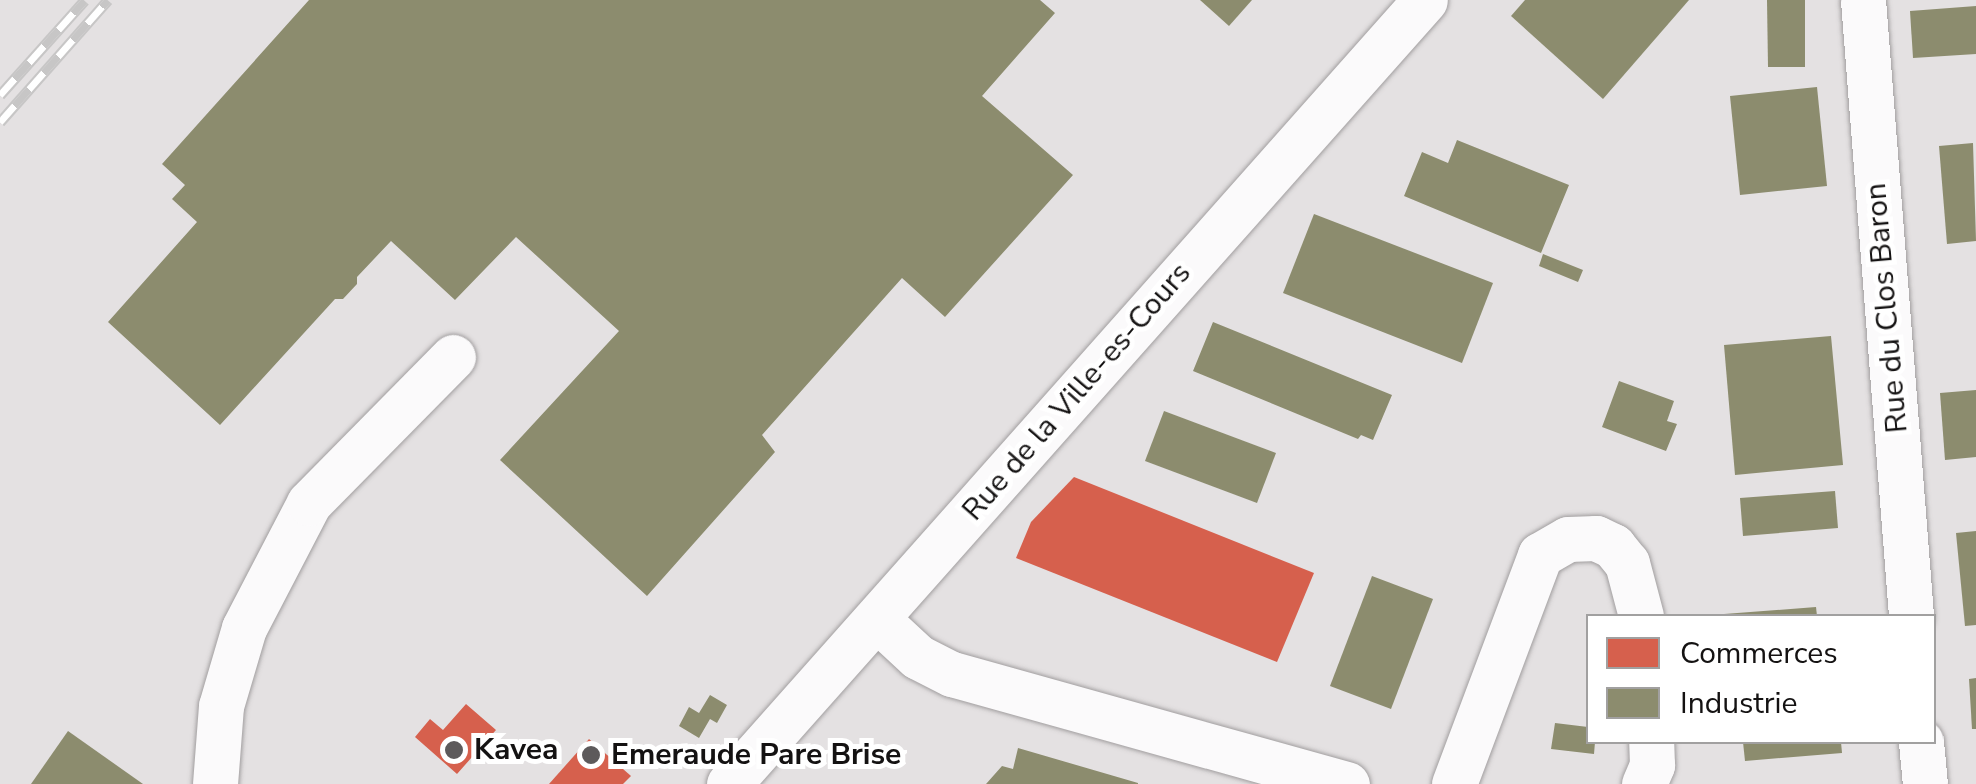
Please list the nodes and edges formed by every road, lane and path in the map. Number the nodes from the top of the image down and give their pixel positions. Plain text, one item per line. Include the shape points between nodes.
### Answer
1 (1425, 0) edge
2 (1863, 0) edge
3 (452, 356) dead end
4 (1640, 614) edge
5 (1912, 614) edge
6 (878, 620) junction
7 (1651, 744) edge
8 (1921, 744) edge
9 (214, 784) edge
10 (729, 784) edge
11 (1346, 784) edge
12 (1454, 784) edge
13 (1644, 784) edge
14 (1924, 784) edge

1 - 6 street, Rue de la Ville-es-Cours
2 - 5 street, Rue du Clos Baron
3 - 9 street via 309,503 244,628 221,706
4 - 12 street via 1627,563 1613,546 1596,538 1568,539 1540,554
6 - 10 street, Rue de la Ville-es-Cours
6 - 11 street via 918,657 952,674
7 - 13 street
8 - 14 street

